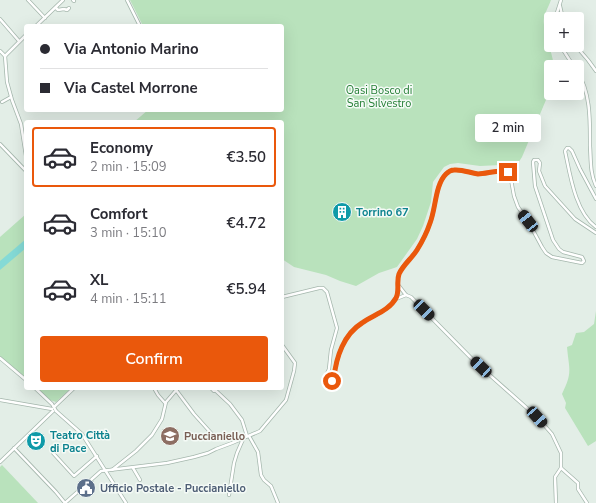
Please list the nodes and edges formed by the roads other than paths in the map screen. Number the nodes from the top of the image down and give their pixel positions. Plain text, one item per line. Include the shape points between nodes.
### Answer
1 (28, 0) edge
2 (63, 0) edge
3 (127, 0) edge
4 (560, 0) edge
5 (560, 5) junction
6 (56, 8) junction
7 (69, 8) dead end
8 (558, 12) edge
9 (562, 12) edge
10 (45, 18) junction
11 (0, 19) edge
12 (39, 24) edge
13 (139, 24) edge
14 (24, 37) edge
15 (19, 41) junction
16 (0, 51) edge
17 (581, 52) edge
18 (5, 56) junction
19 (596, 71) edge
20 (584, 85) edge
21 (11, 97) junction
22 (2, 102) dead end
23 (24, 143) edge
24 (0, 144) edge
25 (24, 168) edge
26 (596, 186) edge
27 (596, 199) edge
28 (596, 227) edge
29 (596, 233) edge
30 (398, 284) junction
31 (406, 295) junction
32 (284, 297) edge
33 (395, 299) junction
34 (284, 347) edge
35 (0, 358) edge
36 (24, 378) edge
37 (37, 390) edge
38 (72, 390) edge
39 (155, 390) edge
40 (176, 390) edge
41 (178, 390) edge
42 (215, 390) edge
43 (0, 400) edge
44 (165, 403) junction
45 (54, 410) junction
46 (212, 434) dead end
47 (247, 436) junction
48 (14, 448) junction
49 (53, 453) dead end
50 (97, 456) junction
51 (0, 462) edge
52 (133, 468) junction
53 (561, 468) junction
54 (105, 470) junction
55 (112, 470) junction
56 (140, 480) dead end
57 (229, 496) dead end
58 (65, 503) edge
59 (126, 503) edge
60 (278, 503) edge
61 (556, 503) edge
62 (586, 503) edge

1 - 10 street
2 - 6 street
3 - 13 street
4 - 5 street
5 - 8 street
5 - 9 street
6 - 7 street
6 - 10 street
10 - 12 street
11 - 15 street
14 - 15 street
15 - 18 street
16 - 18 street
17 - 19 street
18 - 21 street
20 - 26 street via 590,131 591,171
21 - 22 street
21 - 23 street via 21,124
24 - 25 street
27 - 28 street via 572,151 567,148 565,151 574,190 584,212
29 - 30 street via 575,219 545,186 538,160 533,162 535,186 553,240 563,252 582,257 582,263 552,257 546,252 518,207 508,172 478,174 453,170 441,181 427,231 417,250 403,267
30 - 31 street
30 - 33 street
31 - 33 street
31 - 53 street via 411,297 475,362 537,417 552,434 559,448
32 - 33 street via 319,288 327,292 337,328 325,378 329,382 334,378 340,348 351,333
34 - 47 street via 295,367 286,400 260,431
35 - 36 street
37 - 45 street via 52,404
38 - 45 street
39 - 44 street
40 - 44 street
41 - 46 street
42 - 47 street via 242,420
43 - 45 street
44 - 55 street via 162,419 152,435
45 - 48 street
45 - 50 street via 82,434
47 - 52 street via 180,461
47 - 57 street via 236,456
47 - 60 street via 258,452 261,475 271,486
48 - 51 street
48 - 58 street
49 - 50 street via 74,476
50 - 54 street
52 - 55 street
52 - 56 street
53 - 61 street via 555,477
53 - 62 street via 578,483 578,489
54 - 55 street
54 - 58 street via 98,473
54 - 59 street

